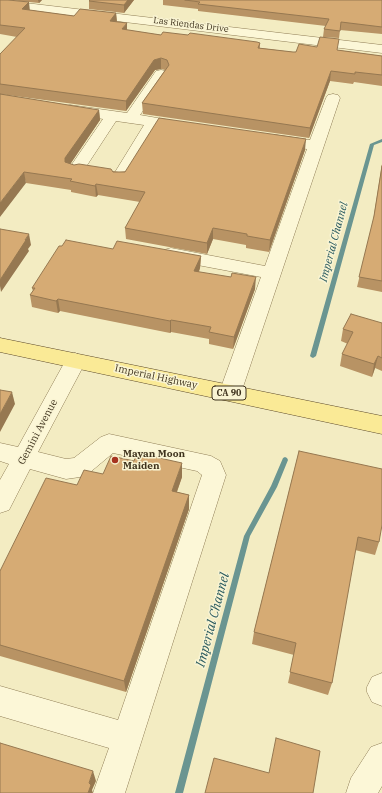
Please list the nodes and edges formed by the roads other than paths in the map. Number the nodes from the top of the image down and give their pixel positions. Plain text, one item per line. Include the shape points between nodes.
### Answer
1 (0, 3) edge
2 (67, 5) edge
3 (382, 49) edge
4 (161, 74) edge
5 (333, 98) dead end
6 (52, 107) edge
7 (112, 116) junction
8 (131, 118) junction
9 (154, 122) junction
10 (200, 129) edge
11 (262, 138) edge
12 (316, 146) junction
13 (76, 170) edge
14 (120, 177) edge
15 (156, 252) edge
16 (272, 273) junction
17 (0, 345) edge
18 (76, 361) junction
19 (230, 393) junction
20 (382, 425) edge
21 (12, 455) edge
22 (3, 491) edge
23 (382, 688) edge
24 (382, 692) edge
25 (0, 701) edge
26 (127, 738) junction
27 (382, 758) edge
28 (109, 793) edge
29 (362, 793) edge

1 - 2 street, Las Riendas Drive
2 - 3 street, Las Riendas Drive
4 - 8 street
5 - 12 street
6 - 7 street
7 - 8 street
7 - 13 street
8 - 9 street
9 - 10 street
9 - 14 street
11 - 12 street
12 - 16 street
15 - 16 street
16 - 19 street
17 - 18 main road, Imperial Highway / CA 90
18 - 19 main road, Imperial Highway / CA 90
18 - 21 street, Gemini Avenue
19 - 20 main road, Imperial Highway / CA 90
21 - 22 street, Gemini Avenue
21 - 26 street via 66,469 80,467 109,443 203,463 212,468 214,475
23 - 24 street
25 - 26 street
26 - 28 street
27 - 29 street

